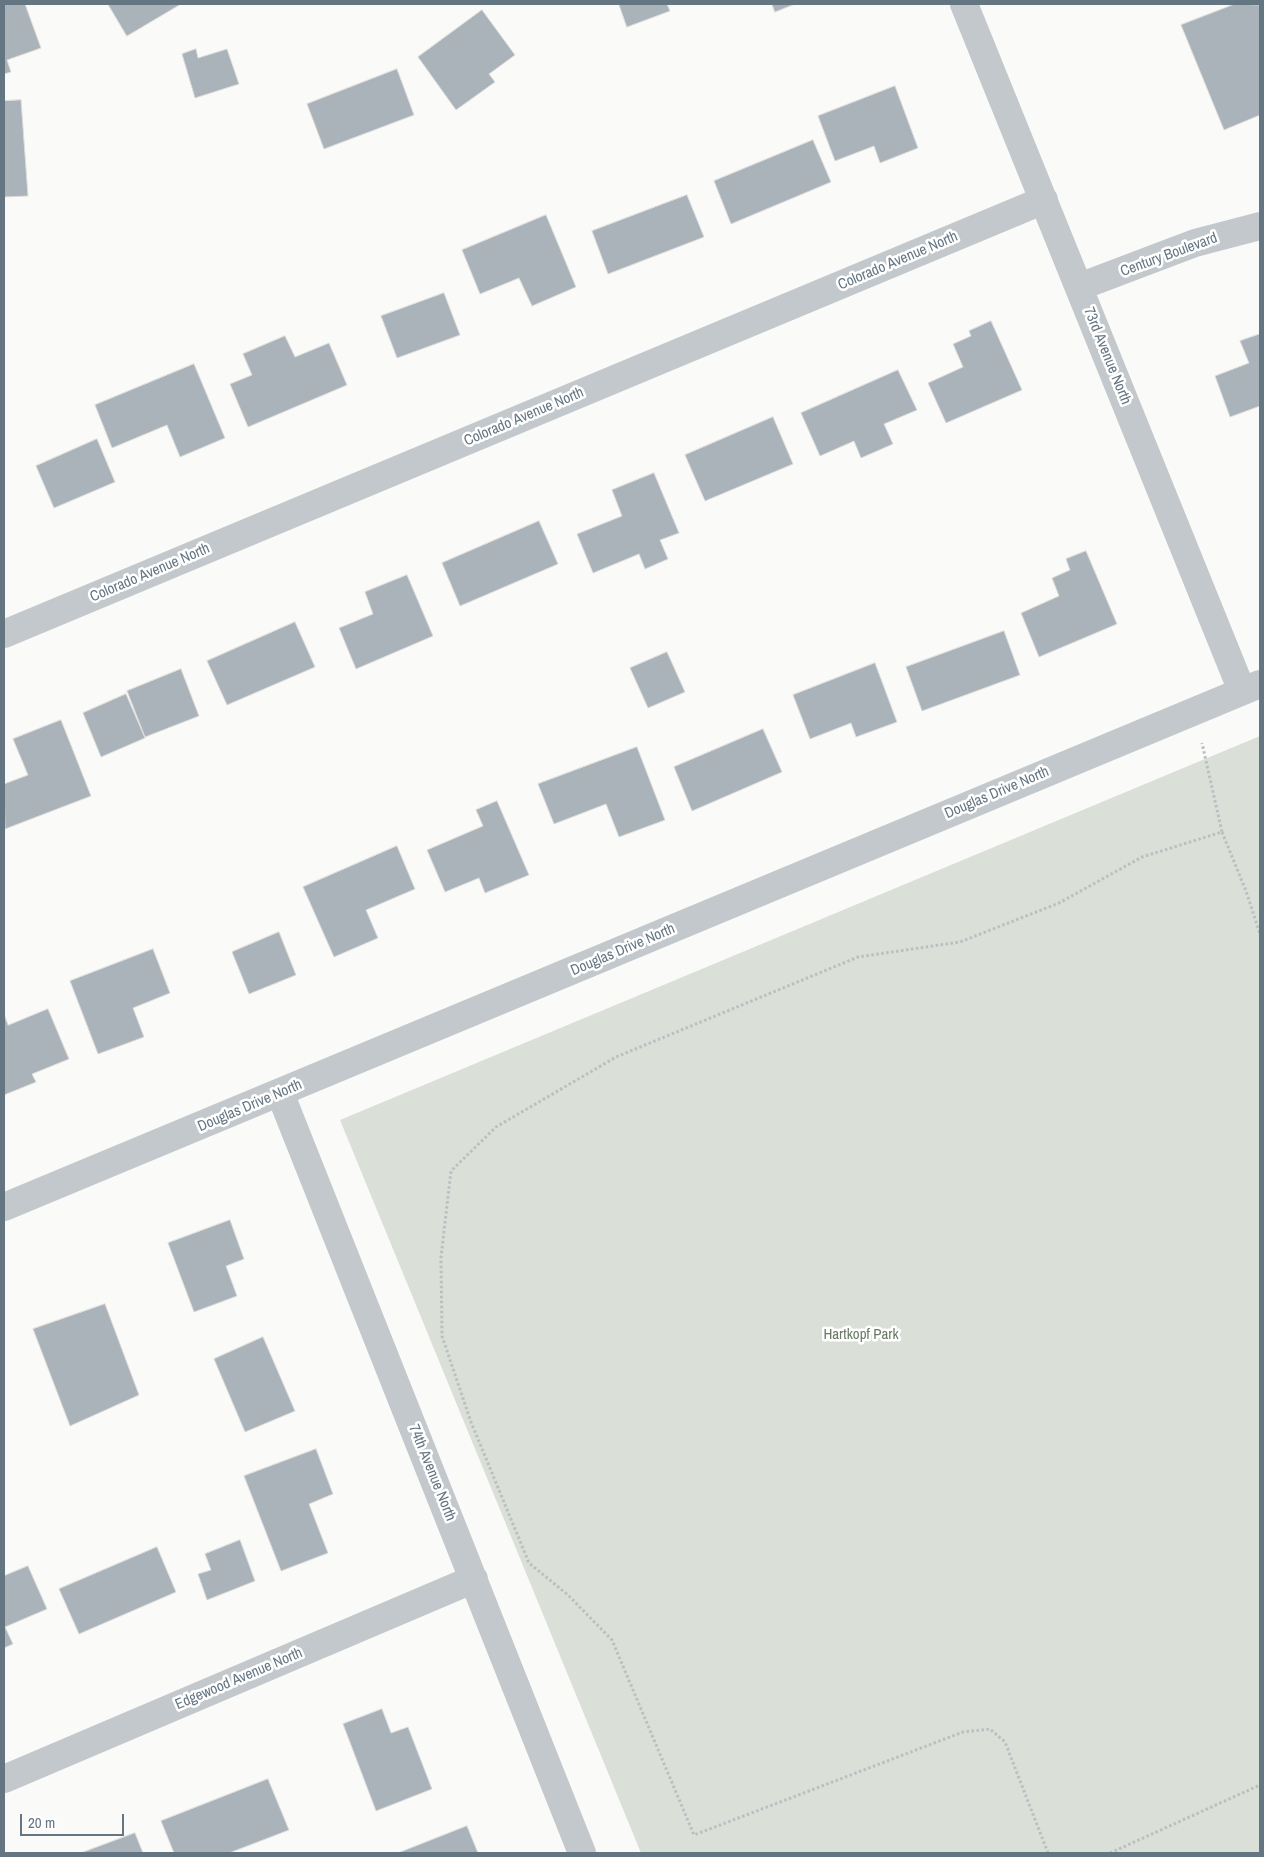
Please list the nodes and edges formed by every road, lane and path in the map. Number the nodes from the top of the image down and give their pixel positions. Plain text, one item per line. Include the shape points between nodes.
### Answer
1 (964, 4) edge
2 (1044, 200) junction
3 (1260, 226) edge
4 (1079, 287) junction
5 (4, 634) edge
6 (1251, 687) edge
7 (1186, 714) junction
8 (1222, 832) junction
9 (1260, 934) edge
10 (280, 1093) junction
11 (4, 1208) edge
12 (474, 1579) junction
13 (4, 1779) edge
14 (1260, 1785) edge
15 (582, 1853) edge
16 (1048, 1853) edge
17 (1110, 1853) edge

1 - 2 street, 73rd Avenue North
2 - 4 street, 73rd Avenue North
2 - 5 street, Colorado Avenue North
3 - 4 street, Century Boulevard via 1195,244
4 - 6 street, 73rd Avenue North
6 - 7 street, Douglas Drive North
7 - 8 path via 1204,746
7 - 10 street, Douglas Drive North
8 - 9 path
8 - 16 path via 1142,856 1059,903 960,942 858,957 616,1057 496,1128 451,1171 441,1258 442,1336 470,1422 529,1563 568,1595 612,1640 694,1835 963,1732 990,1729 1005,1742
10 - 11 street, Douglas Drive North
10 - 12 street, 74th Avenue North
12 - 13 street, Edgewood Avenue North
12 - 15 street, 74th Avenue North
14 - 17 path

